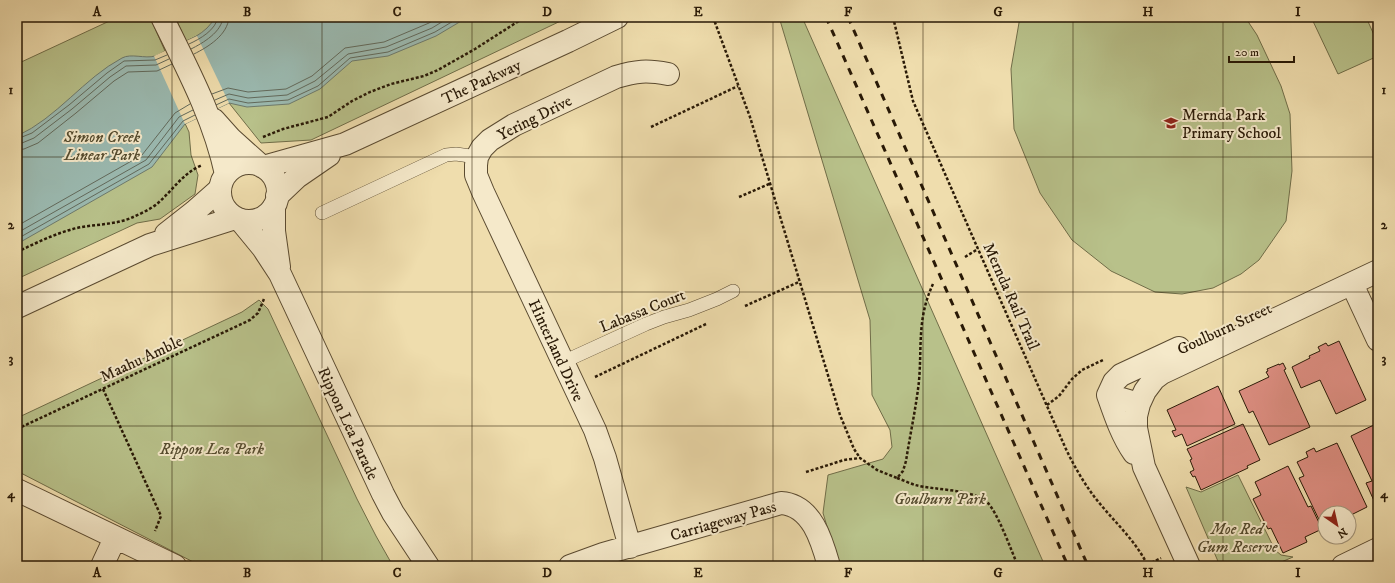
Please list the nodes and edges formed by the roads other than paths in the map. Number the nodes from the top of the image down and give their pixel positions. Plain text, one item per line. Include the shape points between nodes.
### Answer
1 (162, 17) edge
2 (617, 17) edge
3 (668, 74) dead end
4 (208, 113) junction
5 (345, 144) junction
6 (477, 157) junction
7 (261, 166) junction
8 (223, 181) junction
9 (275, 201) junction
10 (322, 212) dead end
11 (238, 219) junction
12 (150, 245) junction
13 (1378, 256) edge
14 (1378, 271) edge
15 (280, 274) junction
16 (1352, 284) junction
17 (733, 291) dead end
18 (17, 307) edge
19 (1378, 340) edge
20 (563, 362) junction
21 (1108, 395) junction
22 (1139, 404) junction
23 (1144, 467) junction
24 (17, 490) edge
25 (115, 538) junction
26 (630, 547) junction
27 (1378, 549) edge
28 (102, 566) edge
29 (175, 566) edge
30 (428, 566) edge
31 (570, 566) edge
32 (829, 566) edge
33 (1189, 566) edge
34 (1343, 566) edge

1 - 4 street
2 - 5 street, The Parkway
3 - 6 street, Yering Drive via 632,72 616,77 503,132 490,140
4 - 7 street via 231,139
4 - 8 street via 219,145
5 - 7 street, The Parkway
5 - 9 street, The Parkway via 297,177
6 - 10 lane via 446,155
6 - 20 street, Hinterland Drive via 476,175 483,192
7 - 8 street via 241,164 233,168
7 - 9 street via 270,172 274,179 277,188
8 - 11 street via 220,198 223,206 228,213
8 - 12 street via 194,212
9 - 11 street via 268,214 259,219
9 - 15 street, Rippon Lea Parade via 274,231
11 - 12 street via 206,226
11 - 15 street, Rippon Lea Parade via 263,248
12 - 18 street
13 - 21 street, Goulburn Street via 1121,375 1114,382
14 - 16 street, Goulburn Street
15 - 30 street, Rippon Lea Parade via 383,494
16 - 19 street
16 - 22 street, Goulburn Street via 1162,373 1154,379
17 - 20 lane, Labassa Court via 689,310 646,324
20 - 26 street, Hinterland Drive via 595,430
21 - 22 street
21 - 23 street via 1128,444
22 - 23 street, Goulburn Street via 1136,428
23 - 33 street, Goulburn Street
24 - 25 street
25 - 28 street
25 - 29 street
26 - 31 street, Carriageway Pass
26 - 32 street, Carriageway Pass via 781,503 790,504 801,510 812,523 820,537
27 - 34 street

